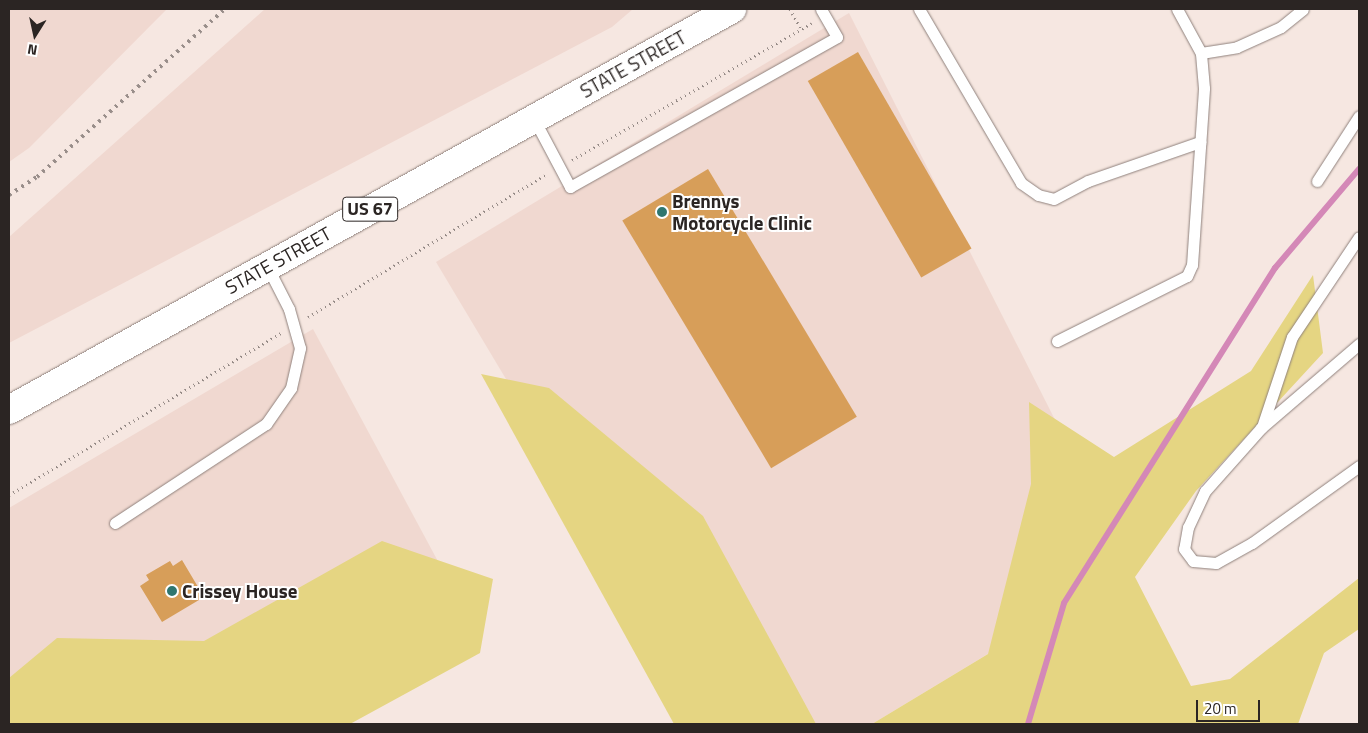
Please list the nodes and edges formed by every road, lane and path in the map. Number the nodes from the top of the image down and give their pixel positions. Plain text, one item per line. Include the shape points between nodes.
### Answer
1 (732, 9) edge
2 (790, 9) edge
3 (821, 9) edge
4 (919, 9) edge
5 (1177, 9) edge
6 (1303, 9) edge
7 (1201, 53) junction
8 (1359, 116) edge
9 (534, 119) junction
10 (1200, 142) junction
11 (558, 168) junction
12 (1317, 180) dead end
13 (1359, 237) edge
14 (267, 266) junction
15 (293, 325) junction
16 (1057, 341) dead end
17 (1359, 344) edge
18 (9, 410) edge
19 (1261, 428) junction
20 (1359, 466) edge
21 (9, 495) edge
22 (115, 523) dead end

1 - 9 main road, STATE STREET / US 67
2 - 11 path via 800,29
3 - 11 lane via 837,37 570,187
4 - 10 lane via 1021,184 1038,195 1054,198 1088,181
5 - 7 lane
6 - 7 lane via 1281,27 1237,48
7 - 10 lane
8 - 12 lane
9 - 11 lane
9 - 14 main road, STATE STREET / US 67
10 - 16 lane via 1192,265 1187,276
11 - 15 path
13 - 19 lane via 1292,337
14 - 15 lane
14 - 18 main road, STATE STREET / US 67
15 - 21 path
15 - 22 lane via 300,348 291,388 266,424
17 - 19 lane
19 - 20 lane via 1205,491 1188,527 1184,549 1193,561 1216,562 1252,543

